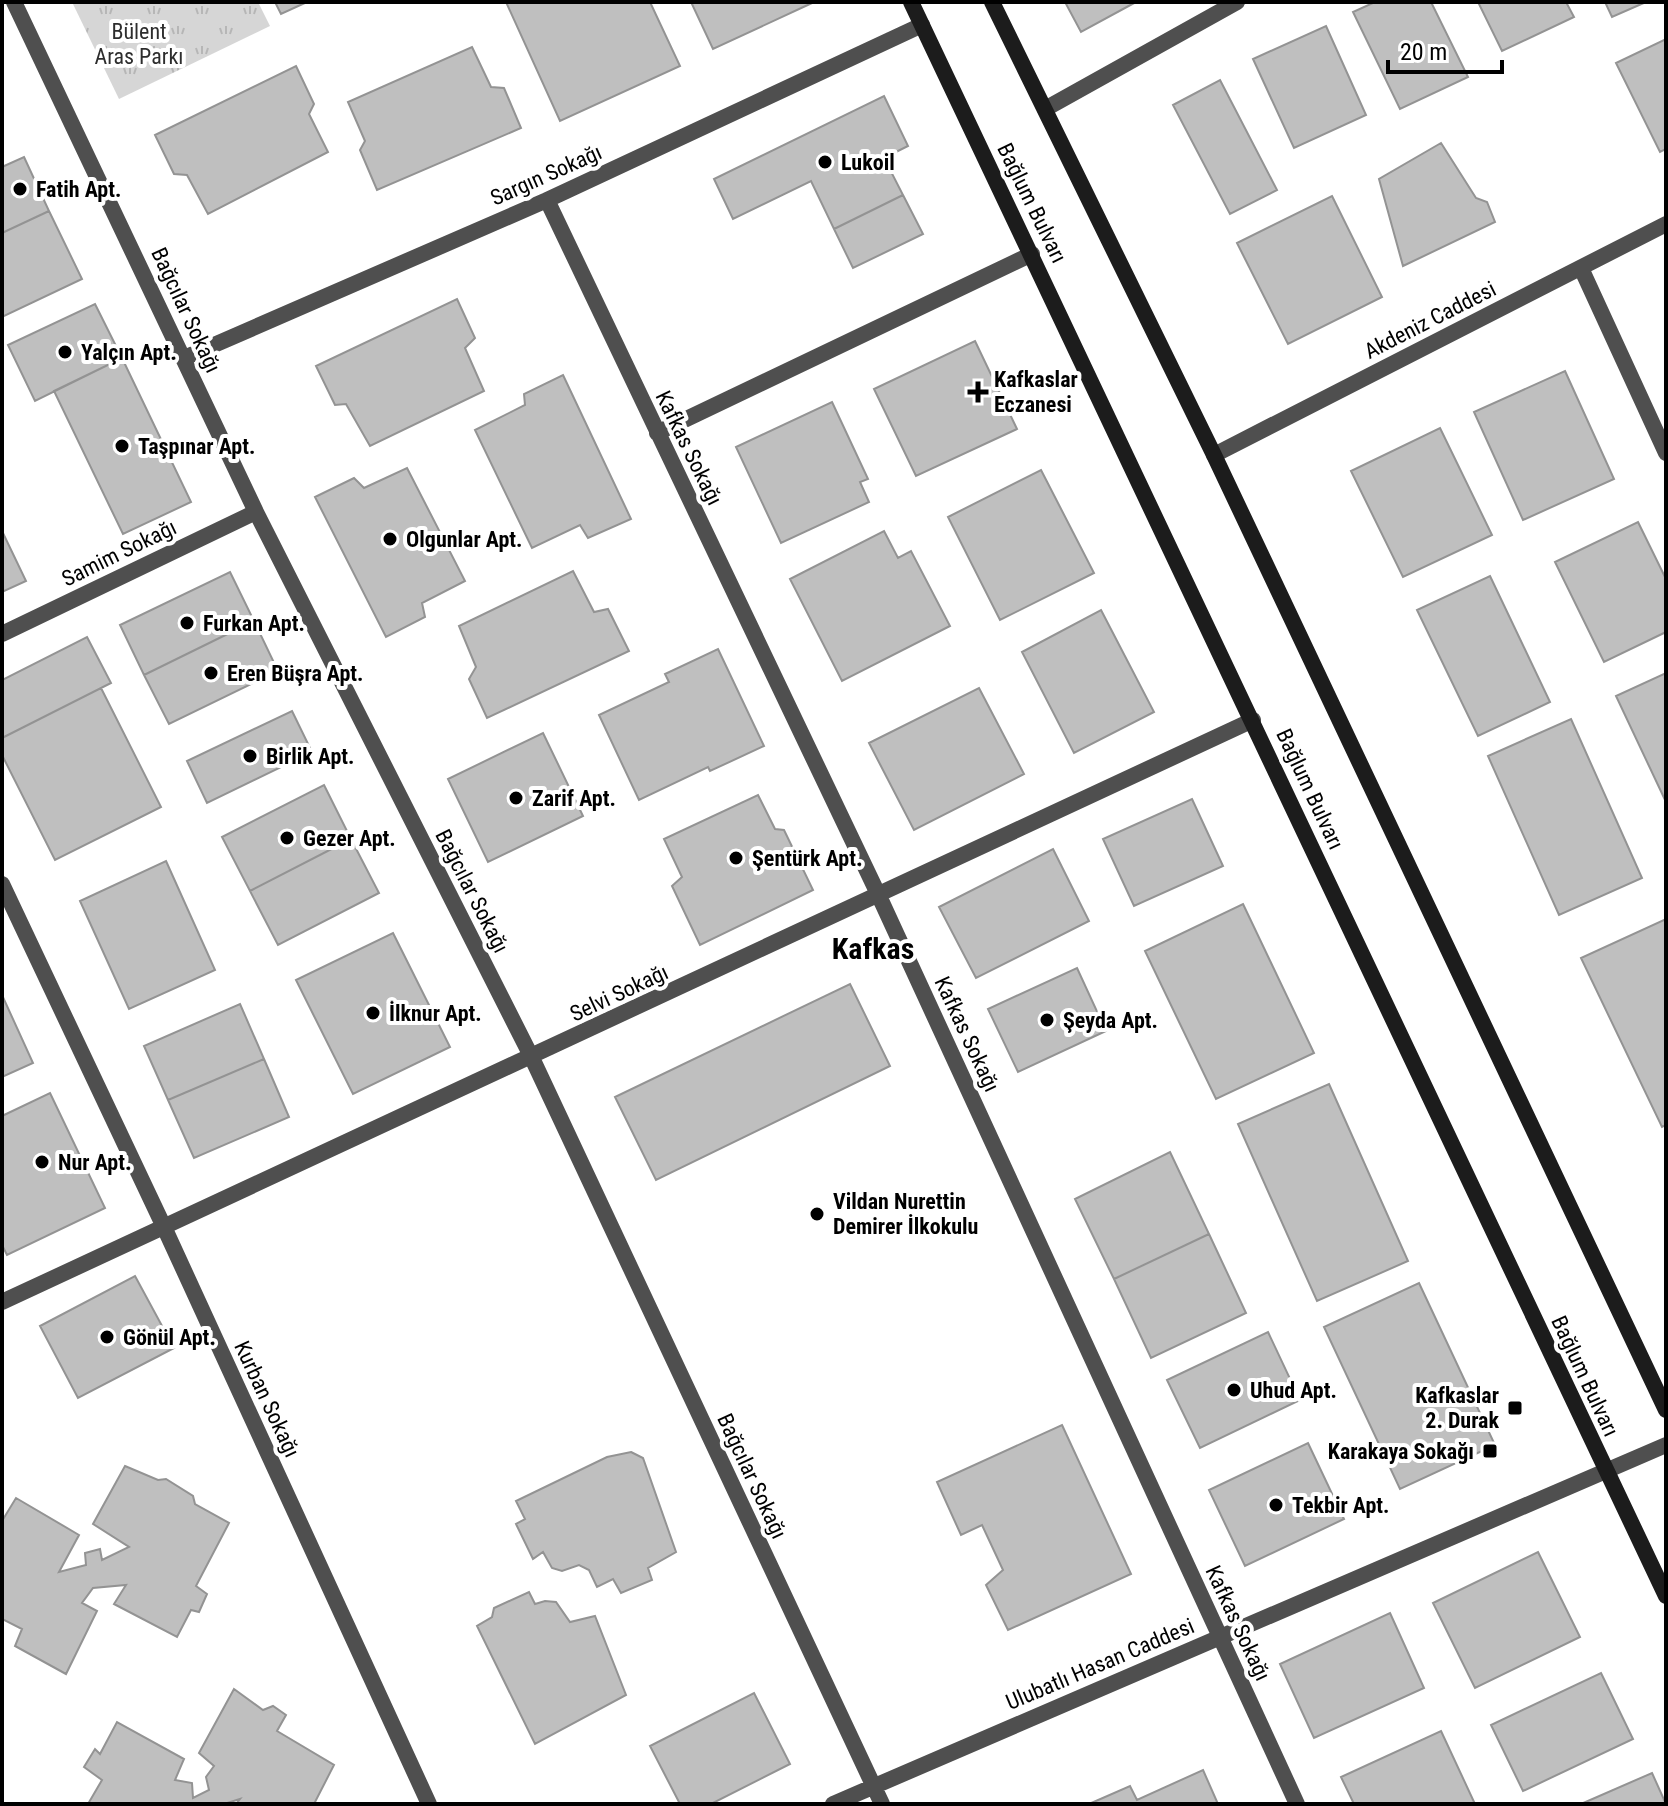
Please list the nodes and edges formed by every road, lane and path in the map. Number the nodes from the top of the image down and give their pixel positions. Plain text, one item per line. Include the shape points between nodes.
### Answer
1 (14, 2) edge
2 (911, 2) edge
3 (992, 2) edge
4 (1237, 2) edge
5 (922, 25) junction
6 (1045, 109) junction
7 (547, 200) junction
8 (1666, 224) edge
9 (1032, 254) junction
10 (1581, 268) junction
11 (184, 358) junction
12 (657, 433) junction
13 (1666, 453) edge
14 (1214, 455) junction
15 (256, 512) junction
16 (2, 634) edge
17 (1253, 720) junction
18 (2, 884) edge
19 (879, 896) junction
20 (532, 1058) junction
21 (164, 1227) junction
22 (2, 1302) edge
23 (1666, 1410) edge
24 (1666, 1445) edge
25 (1605, 1471) junction
26 (1666, 1596) edge
27 (1220, 1637) junction
28 (874, 1786) junction
29 (429, 1804) edge
30 (833, 1804) edge
31 (882, 1804) edge
32 (1297, 1804) edge

1 - 11 street, Bağcılar Sokağı
2 - 5 main road, Bağlum Bulvarı
3 - 6 main road
4 - 6 street
5 - 7 street, Sargın Sokağı
5 - 9 main road, Bağlum Bulvarı
6 - 14 main road
7 - 11 street, Sargın Sokağı
7 - 12 street, Kafkas Sokağı
8 - 10 street, Akdeniz Caddesi
9 - 12 street
9 - 17 main road, Bağlum Bulvarı
10 - 13 street
10 - 14 street, Akdeniz Caddesi
11 - 15 street, Bağcılar Sokağı
12 - 19 street, Kafkas Sokağı
14 - 23 main road
15 - 16 street, Samim Sokağı
15 - 20 street, Bağcılar Sokağı
17 - 19 street, Selvi Sokağı
17 - 25 main road, Bağlum Bulvarı
18 - 21 street, Kurban Sokağı
19 - 20 street, Selvi Sokağı
19 - 27 street, Kafkas Sokağı
20 - 21 street, Selvi Sokağı
20 - 28 street, Bağcılar Sokağı
21 - 22 street, Selvi Sokağı
21 - 29 street, Kurban Sokağı
24 - 25 street, Ulubatlı Hasan Caddesi
25 - 26 main road, Bağlum Bulvarı
25 - 27 street, Ulubatlı Hasan Caddesi
27 - 28 street, Ulubatlı Hasan Caddesi
27 - 32 street, Kafkas Sokağı
28 - 30 street, Ulubatlı Hasan Caddesi
28 - 31 street, Bağcılar Sokağı

